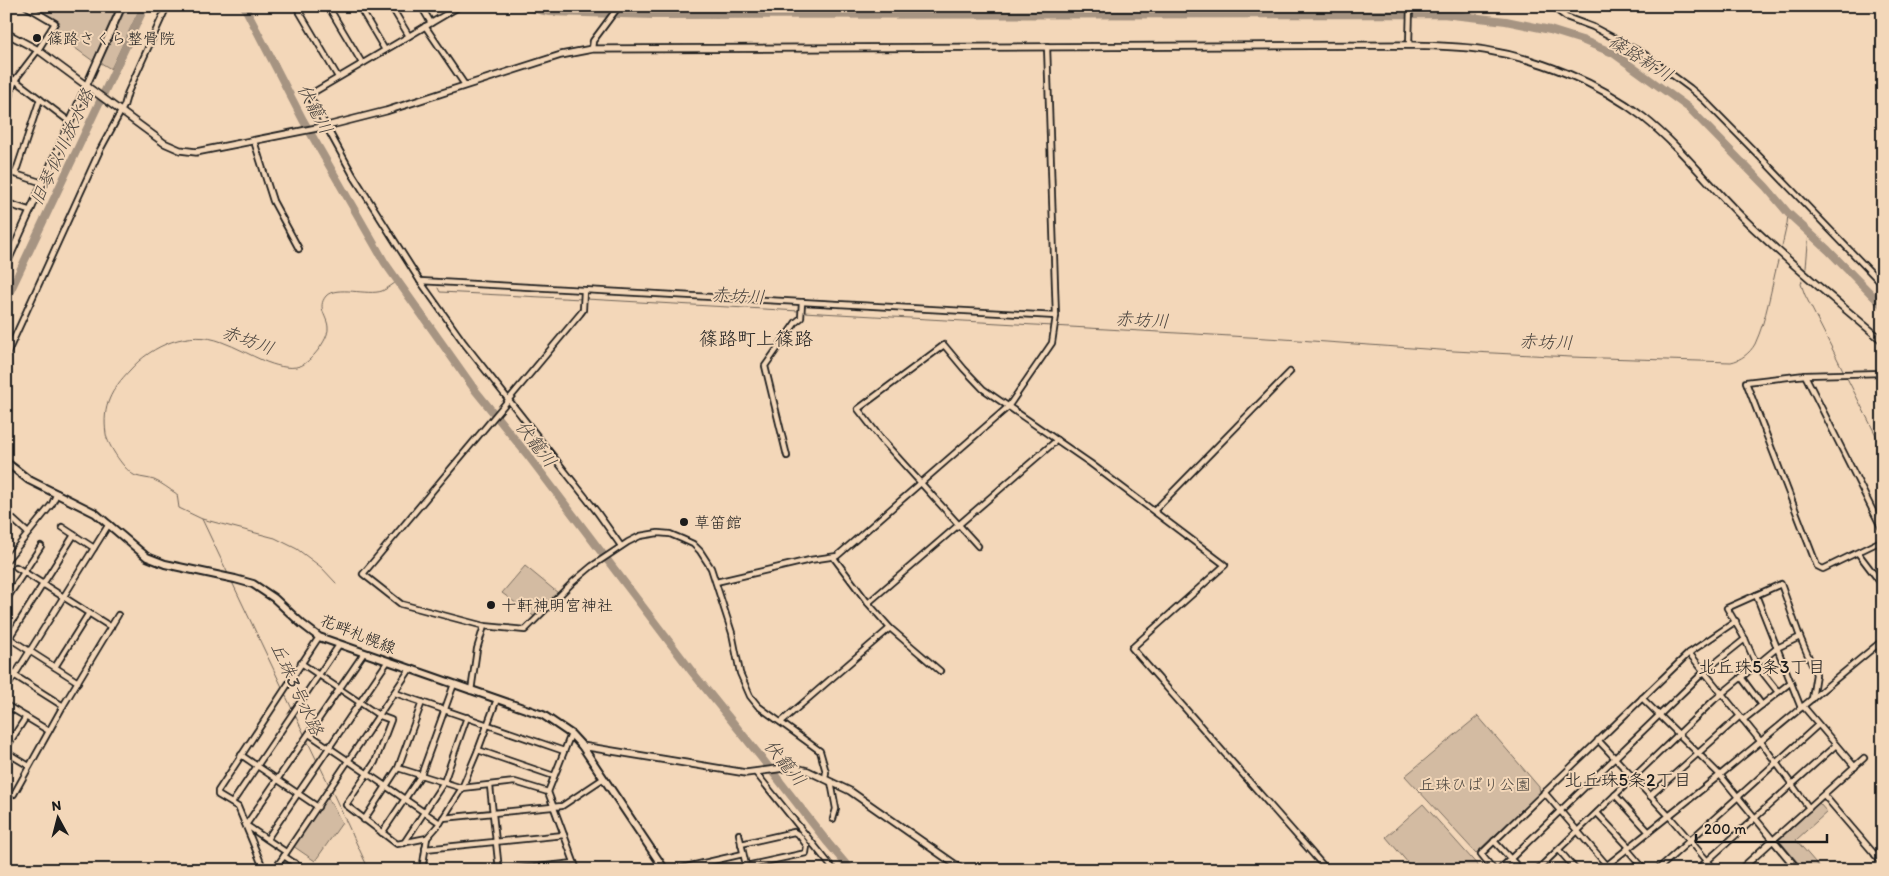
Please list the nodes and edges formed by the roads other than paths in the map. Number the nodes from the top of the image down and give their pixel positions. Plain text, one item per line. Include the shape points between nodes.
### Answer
1 (26, 6) edge
2 (122, 6) edge
3 (167, 6) edge
4 (306, 6) edge
5 (328, 6) edge
6 (359, 6) edge
7 (391, 6) edge
8 (421, 6) edge
9 (460, 6) edge
10 (618, 6) edge
11 (1410, 6) edge
12 (1559, 6) edge
13 (297, 9) edge
14 (431, 23) junction
15 (425, 26) junction
16 (6, 33) edge
17 (409, 36) junction
18 (1409, 45) junction
19 (1047, 46) junction
20 (592, 49) junction
21 (38, 50) junction
22 (385, 50) junction
23 (362, 63) junction
24 (338, 77) junction
25 (6, 78) edge
26 (15, 80) junction
27 (465, 85) junction
28 (86, 86) junction
29 (40, 99) junction
30 (6, 106) edge
31 (118, 110) junction
32 (70, 122) junction
33 (325, 127) junction
34 (254, 141) junction
35 (6, 171) edge
36 (15, 174) junction
37 (43, 183) junction
38 (6, 203) edge
39 (30, 211) junction
40 (299, 249) dead end
41 (6, 265) edge
42 (420, 281) junction
43 (1883, 285) edge
44 (584, 290) junction
45 (802, 304) junction
46 (1055, 317) junction
47 (1883, 341) edge
48 (6, 356) edge
49 (1290, 372) dead end
50 (1883, 373) edge
51 (1805, 375) junction
52 (507, 401) junction
53 (1008, 407) junction
54 (1057, 440) junction
55 (787, 456) dead end
56 (6, 462) edge
57 (921, 482) junction
58 (57, 493) junction
59 (1154, 511) junction
60 (6, 513) edge
61 (110, 524) junction
62 (959, 525) junction
63 (62, 527) dead end
64 (1883, 531) edge
65 (28, 534) junction
66 (74, 536) junction
67 (1883, 540) edge
68 (41, 546) dead end
69 (978, 546) dead end
70 (94, 548) junction
71 (619, 548) junction
72 (1858, 553) junction
73 (834, 558) junction
74 (6, 561) edge
75 (16, 567) dead end
76 (24, 572) junction
77 (716, 582) junction
78 (43, 585) junction
79 (1883, 586) edge
80 (1756, 595) junction
81 (64, 598) junction
82 (6, 600) edge
83 (868, 603) junction
84 (88, 613) junction
85 (118, 615) dead end
86 (1736, 621) junction
87 (484, 626) junction
88 (111, 627) junction
89 (890, 628) junction
90 (319, 636) junction
91 (8, 637) edge
92 (1800, 638) junction
93 (1745, 639) junction
94 (1883, 640) edge
95 (339, 645) junction
96 (1777, 648) junction
97 (30, 651) junction
98 (364, 653) junction
99 (1689, 653) junction
100 (388, 661) junction
101 (301, 663) junction
102 (1756, 664) junction
103 (54, 667) junction
104 (410, 669) junction
105 (6, 670) edge
106 (940, 671) dead end
107 (1705, 672) junction
108 (319, 675) junction
109 (15, 676) junction
110 (1741, 677) junction
111 (78, 682) junction
112 (1790, 682) junction
113 (454, 684) junction
114 (6, 689) edge
115 (339, 689) junction
116 (471, 690) junction
117 (1778, 692) junction
118 (396, 693) junction
119 (1722, 693) junction
120 (1642, 698) junction
121 (497, 699) junction
122 (1812, 699) junction
123 (422, 702) junction
124 (360, 703) junction
125 (6, 705) edge
126 (1762, 705) junction
127 (63, 706) junction
128 (1802, 707) junction
129 (444, 710) junction
130 (380, 716) junction
131 (1660, 716) junction
132 (26, 717) junction
133 (467, 718) junction
134 (1741, 718) junction
135 (781, 722) junction
136 (488, 724) junction
137 (1818, 725) junction
138 (49, 731) junction
139 (571, 734) junction
140 (1679, 734) junction
141 (307, 736) junction
142 (1598, 740) junction
143 (1761, 742) junction
144 (1836, 745) junction
145 (582, 746) junction
146 (6, 748) edge
147 (329, 748) junction
148 (478, 750) junction
149 (6, 752) edge
150 (564, 752) junction
151 (1699, 754) junction
152 (242, 755) junction
153 (1616, 758) junction
154 (1864, 758) dead end
155 (349, 762) junction
156 (1776, 762) junction
157 (29, 766) junction
158 (257, 766) junction
159 (1854, 767) junction
160 (398, 768) junction
161 (758, 772) junction
162 (367, 774) junction
163 (421, 775) junction
164 (554, 776) junction
165 (1720, 776) junction
166 (604, 778) junction
167 (1633, 778) junction
168 (277, 779) junction
169 (825, 779) junction
170 (444, 782) junction
171 (831, 782) junction
172 (1792, 784) junction
173 (490, 786) junction
174 (386, 787) junction
175 (462, 788) junction
176 (548, 792) junction
177 (1544, 792) junction
178 (14, 794) dead end
179 (298, 794) junction
180 (1615, 795) junction
181 (1824, 795) junction
182 (1650, 796) junction
183 (1738, 796) junction
184 (406, 800) junction
185 (232, 803) junction
186 (318, 807) junction
187 (554, 808) junction
188 (1809, 808) junction
189 (1560, 811) junction
190 (424, 813) junction
191 (493, 813) junction
192 (1597, 813) junction
193 (1669, 816) junction
194 (1755, 817) junction
195 (443, 818) junction
196 (833, 819) dead end
197 (364, 820) junction
198 (440, 823) junction
199 (246, 826) junction
200 (1578, 831) junction
201 (1649, 832) junction
202 (382, 833) junction
203 (739, 834) dead end
204 (564, 835) junction
205 (427, 838) junction
206 (267, 840) junction
207 (1690, 840) junction
208 (1773, 840) junction
209 (1494, 841) junction
210 (404, 843) junction
211 (496, 843) junction
212 (741, 844) junction
213 (1628, 848) junction
214 (425, 849) junction
215 (1883, 849) edge
216 (1559, 850) junction
217 (285, 854) junction
218 (743, 854) junction
219 (1875, 855) junction
220 (1510, 859) junction
221 (1707, 860) junction
222 (1791, 862) junction
223 (574, 863) junction
224 (295, 864) junction
225 (1883, 864) edge
226 (1607, 865) junction
227 (746, 868) edge
228 (264, 870) edge
229 (274, 870) edge
230 (290, 870) edge
231 (304, 870) edge
232 (422, 870) edge
233 (499, 870) edge
234 (510, 870) edge
235 (577, 870) edge
236 (665, 870) edge
237 (673, 870) edge
238 (834, 870) edge
239 (963, 870) edge
240 (1328, 870) edge
241 (1494, 870) edge
242 (1499, 870) edge
243 (1521, 870) edge
244 (1537, 870) edge
245 (1576, 870) edge
246 (1601, 870) edge
247 (1611, 870) edge
248 (1645, 870) edge
249 (1656, 870) edge
250 (1697, 870) edge
251 (1715, 870) edge
252 (1740, 870) edge
253 (1782, 870) edge
254 (1798, 870) edge

1 - 21 street via 55,23
2 - 28 street
3 - 31 street
4 - 13 street
5 - 23 street
6 - 22 street
7 - 17 street
8 - 14 street
9 - 14 street
10 - 20 street via 594,38
11 - 18 street
12 - 43 street via 1558,11 1566,17 1593,27 1644,54 1704,100
13 - 24 street
14 - 15 street
15 - 17 street
15 - 27 street
16 - 21 street
17 - 22 street
18 - 19 street
18 - 47 street via 1484,50 1527,59 1606,93 1643,117 1684,154 1719,195 1772,246
19 - 20 street
19 - 46 street
20 - 27 street
21 - 26 street
21 - 28 street
22 - 23 street
23 - 24 street
24 - 33 street via 309,95
25 - 26 street
26 - 29 street
26 - 30 street
27 - 33 street
28 - 31 street
28 - 32 street
29 - 32 street
29 - 36 street
31 - 34 street via 164,143 180,150 196,152
31 - 48 street
32 - 37 street
33 - 34 street
33 - 42 street
34 - 40 street via 273,201
35 - 36 street
36 - 37 street
37 - 39 street
38 - 39 street
39 - 41 street
42 - 44 street
42 - 52 street
44 - 45 street
44 - 52 street via 580,314
45 - 46 street
45 - 55 street via 801,316 765,366
46 - 53 street via 1052,343
49 - 59 street
50 - 51 street
51 - 64 street
51 - 72 street via 1746,382 1817,566 1823,569
52 - 71 street via 598,512
52 - 87 street via 363,574 400,604
53 - 54 street
53 - 57 street
53 - 57 street via 983,389 944,345 858,409
54 - 59 street
54 - 62 street
56 - 58 main road, 花畔札幌線 via 29,480
57 - 62 street
57 - 73 street
58 - 61 main road, 花畔札幌線
58 - 65 street
59 - 240 street via 1224,566 1132,648
60 - 65 street
61 - 70 street
61 - 90 main road, 花畔札幌線 via 147,557 253,584
62 - 69 street
62 - 83 street
63 - 66 street
65 - 74 street
66 - 70 street
66 - 78 street
67 - 72 street
68 - 76 street
70 - 81 street
71 - 77 street via 650,534 670,534 693,544 700,551
71 - 87 street via 573,582 525,630
72 - 79 street
73 - 77 street via 810,560
73 - 83 street
75 - 76 street
76 - 78 street
76 - 82 street
77 - 135 street via 744,686 758,706
78 - 81 street
78 - 91 street
80 - 86 street via 1727,608
80 - 92 street via 1781,584
80 - 96 street
81 - 84 street
81 - 97 street
83 - 89 street
84 - 88 street
84 - 103 street
85 - 88 street
86 - 93 street
86 - 99 street
87 - 116 street
88 - 111 street
89 - 106 street
89 - 135 street
90 - 95 main road, 花畔札幌線
90 - 101 street
91 - 97 street
92 - 96 street
92 - 122 street via 1816,674
93 - 102 street
93 - 107 street
94 - 122 street
95 - 98 main road, 花畔札幌線
95 - 108 street
96 - 102 street
96 - 112 street
97 - 103 street
97 - 109 street
98 - 100 main road, 花畔札幌線
98 - 115 street
99 - 107 street
99 - 120 street
100 - 104 main road, 花畔札幌線
100 - 124 street
101 - 108 street
101 - 152 street
102 - 110 street
102 - 117 street
103 - 111 street
104 - 113 main road, 花畔札幌線
104 - 118 street
105 - 109 street
107 - 119 street
107 - 131 street
108 - 115 street
108 - 158 street
109 - 114 street
109 - 127 street
110 - 119 street
110 - 126 street
111 - 127 street
112 - 117 street
112 - 128 street
113 - 116 main road, 花畔札幌線
113 - 129 street
115 - 124 street
115 - 141 street
116 - 121 main road, 花畔札幌線
117 - 126 street
118 - 123 street
118 - 130 street
119 - 134 street
119 - 140 street
120 - 131 street
120 - 142 street
121 - 136 street
121 - 139 main road, 花畔札幌線 via 543,715
122 - 128 street
123 - 129 street
123 - 160 street
124 - 130 street
124 - 147 street
125 - 132 street
126 - 134 street
127 - 138 street
128 - 137 street
128 - 143 street
129 - 133 street
129 - 163 street
130 - 155 street
130 - 162 street via 391,720
131 - 140 street
131 - 153 street
132 - 138 street
132 - 146 street
133 - 136 street
133 - 170 street
134 - 143 street
134 - 151 street
135 - 169 street via 820,751
136 - 148 street
136 - 150 street
137 - 144 street
137 - 156 street
138 - 157 street
139 - 145 main road, 花畔札幌線
139 - 150 street
140 - 151 street
140 - 167 street
141 - 147 street
141 - 168 street
142 - 153 street
142 - 177 street
143 - 156 street
143 - 165 street
144 - 159 street
144 - 172 street
145 - 161 street via 746,773
145 - 166 main road, 花畔札幌線
147 - 155 street
147 - 179 street
148 - 164 street
148 - 175 street
149 - 157 street
150 - 164 street
151 - 165 street
151 - 182 street
152 - 158 street
152 - 185 street via 218,791 218,795
153 - 167 street
153 - 189 street
154 - 159 street
155 - 162 street
155 - 186 street
156 - 172 street
156 - 183 street
157 - 178 street
158 - 168 street
158 - 185 street
159 - 181 street
160 - 163 street
160 - 174 street
161 - 169 street via 798,768
161 - 238 street
162 - 174 street
162 - 197 street via 346,806
163 - 170 street
163 - 184 street
164 - 176 street
165 - 183 street
165 - 193 street
166 - 187 street
166 - 236 main road, 花畔札幌線
167 - 180 street
167 - 182 street
168 - 179 street
168 - 199 street
169 - 171 street
170 - 175 street
170 - 190 street
171 - 196 street via 836,809
171 - 239 street via 850,791
172 - 188 street
172 - 194 street
173 - 175 street
173 - 176 street via 516,782
173 - 191 street
174 - 184 street
174 - 197 street
175 - 195 street
176 - 187 street
177 - 189 street
177 - 209 street
179 - 186 street
179 - 206 street
180 - 192 street
180 - 201 street
181 - 188 street
181 - 219 street
182 - 193 street
183 - 194 street
183 - 207 street
184 - 190 street
184 - 202 street
185 - 199 street via 238,807
186 - 217 street
187 - 191 street
187 - 204 street
188 - 208 street
189 - 200 street
189 - 220 street
190 - 198 street
190 - 210 street
191 - 195 street
191 - 211 street
192 - 200 street
192 - 213 street
193 - 201 street
193 - 207 street
194 - 208 street
194 - 221 street
195 - 198 street
197 - 202 street
198 - 205 street
199 - 206 street
199 - 228 street
200 - 216 street
200 - 226 street
201 - 213 street
202 - 210 street via 397,844
203 - 212 street
204 - 211 street
204 - 223 street
205 - 210 street
205 - 214 street
206 - 217 street
207 - 221 street
207 - 249 street
208 - 222 street
208 - 252 street
209 - 220 street
209 - 241 street via 1480,854
211 - 214 street
211 - 233 street
212 - 218 street
212 - 227 street via 794,832 807,846 806,853
213 - 226 street
213 - 248 street
214 - 232 street
215 - 219 street
216 - 244 street
216 - 245 street
217 - 224 street
217 - 229 street
218 - 227 street
218 - 237 street
219 - 225 street
220 - 242 street
220 - 243 street
221 - 250 street
221 - 251 street
222 - 253 street
222 - 254 street
223 - 234 street
223 - 235 street
224 - 230 street
224 - 231 street
226 - 246 street
226 - 247 street

